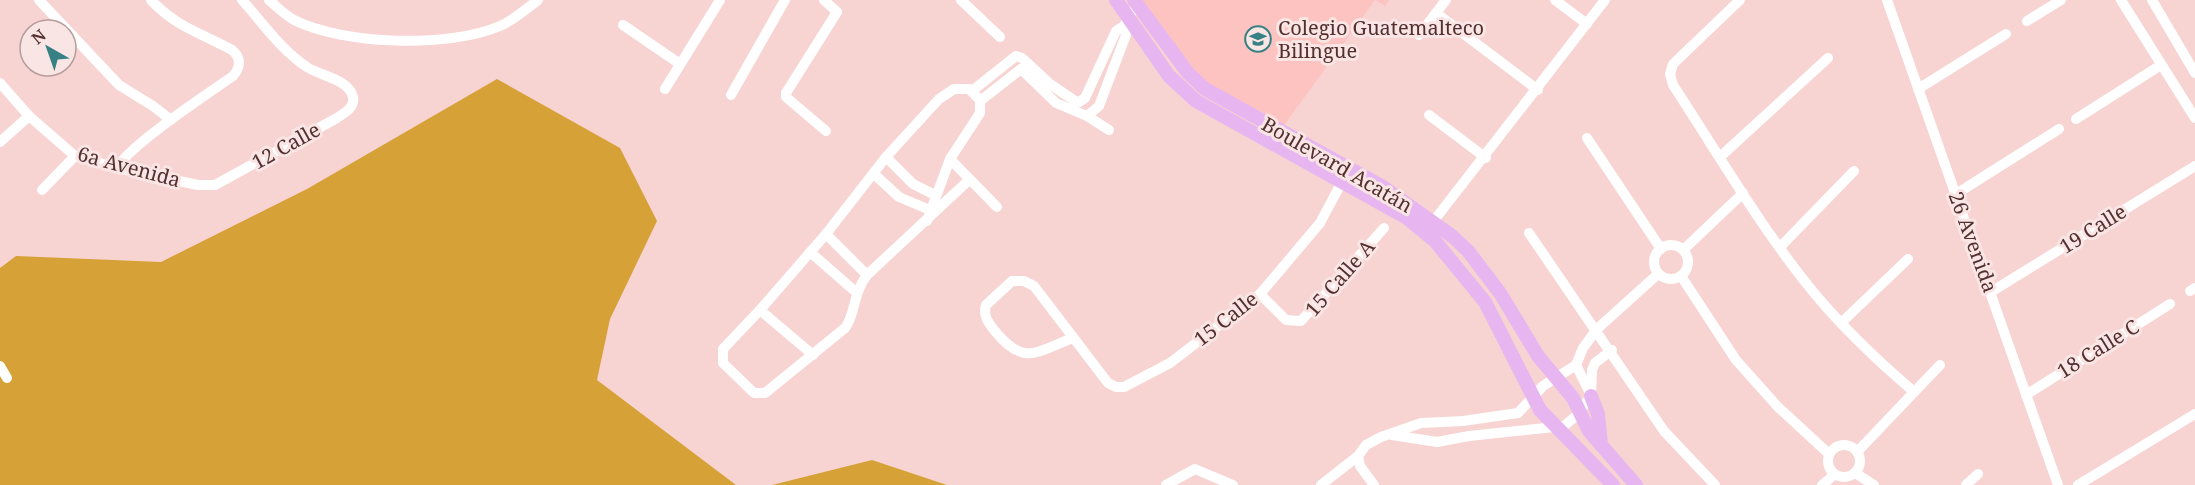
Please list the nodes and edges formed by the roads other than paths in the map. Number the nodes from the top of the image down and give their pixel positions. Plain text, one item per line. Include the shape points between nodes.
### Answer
1 (39, 0) edge
2 (151, 0) edge
3 (242, 0) edge
4 (269, 0) edge
5 (538, 0) edge
6 (720, 0) edge
7 (785, 0) edge
8 (824, 0) edge
9 (961, 0) edge
10 (1116, 0) edge
11 (1446, 0) edge
12 (1555, 0) edge
13 (1605, 0) edge
14 (1740, 0) edge
15 (1887, 0) edge
16 (2061, 0) edge
17 (2121, 0) edge
18 (2152, 0) edge
19 (1136, 3) edge
20 (1436, 13) junction
21 (1126, 21) junction
22 (2027, 21) dead end
23 (1587, 24) junction
24 (623, 26) dead end
25 (2006, 34) dead end
26 (1419, 35) dead end
27 (1000, 37) dead end
28 (1828, 57) dead end
29 (681, 64) junction
30 (2161, 65) junction
31 (2195, 72) edge
32 (0, 83) edge
33 (665, 89) dead end
34 (1918, 89) junction
35 (1538, 90) junction
36 (972, 91) junction
37 (731, 95) dead end
38 (980, 101) junction
39 (1068, 102) junction
40 (1429, 115) dead end
41 (29, 116) junction
42 (1087, 116) junction
43 (2195, 118) edge
44 (2076, 119) dead end
45 (171, 120) junction
46 (2059, 129) dead end
47 (1108, 130) dead end
48 (826, 131) dead end
49 (1587, 138) dead end
50 (0, 142) edge
51 (75, 156) junction
52 (886, 157) junction
53 (1720, 157) junction
54 (1486, 158) junction
55 (950, 159) junction
56 (2195, 166) edge
57 (1349, 167) junction
58 (117, 168) junction
59 (1854, 171) dead end
60 (874, 174) junction
61 (969, 180) junction
62 (1343, 181) junction
63 (215, 185) joint
64 (42, 190) dead end
65 (1743, 193) junction
66 (1956, 194) junction
67 (935, 195) junction
68 (997, 207) dead end
69 (929, 216) junction
70 (1429, 227) junction
71 (1384, 228) dead end
72 (1529, 232) dead end
73 (826, 234) junction
74 (1781, 246) junction
75 (1661, 249) junction
76 (1683, 250) junction
77 (810, 252) junction
78 (1908, 259) dead end
79 (1658, 273) junction
80 (867, 275) junction
81 (1681, 276) junction
82 (1991, 292) junction
83 (857, 293) junction
84 (1260, 294) junction
85 (2170, 303) dead end
86 (760, 310) junction
87 (1841, 323) junction
88 (1597, 329) junction
89 (1073, 338) junction
90 (1612, 350) junction
91 (813, 356) junction
92 (1576, 365) junction
93 (1940, 365) dead end
94 (0, 366) edge
95 (7, 378) dead end
96 (1557, 378) junction
97 (1913, 391) junction
98 (2026, 395) junction
99 (1591, 396) junction
100 (1534, 397) junction
101 (1580, 413) junction
102 (2195, 414) edge
103 (1557, 427) junction
104 (1392, 435) junction
105 (1601, 445) junction
106 (1857, 452) junction
107 (1829, 454) junction
108 (1358, 456) junction
109 (1855, 473) junction
110 (1978, 474) dead end
111 (1834, 475) junction
112 (1166, 485) edge
113 (1233, 485) edge
114 (1321, 485) edge
115 (1374, 485) edge
116 (1614, 485) edge
117 (1636, 485) edge
118 (1715, 485) edge
119 (1822, 485) edge
120 (1874, 485) edge
121 (1966, 485) edge
122 (2058, 485) edge
123 (2079, 485) edge

1 - 45 street via 119,85
2 - 45 street via 168,17 232,50 239,64 233,76
3 - 63 street, 12 Calle via 302,64 346,87 353,102 337,118
4 - 5 street via 288,17 306,25 390,41 460,36 492,29 512,20
6 - 29 street
7 - 37 street
8 - 48 street via 837,12 786,97
9 - 27 street
10 - 21 main road, Boulevard Acatán
11 - 20 street
12 - 23 street
13 - 23 street
14 - 53 street via 1673,64 1670,74 1673,85
15 - 34 street, 26 Avenida
16 - 22 street
17 - 30 street
18 - 31 street
19 - 21 street
19 - 57 main road, Boulevard Acatán via 1188,73 1205,89
20 - 26 street
20 - 35 street
21 - 39 street via 1116,32 1085,98
21 - 42 street via 1126,35 1099,106
21 - 62 main road, Boulevard Acatán via 1169,76 1196,101
23 - 35 street
24 - 29 street
25 - 34 street
28 - 53 street
29 - 33 street
30 - 43 street
30 - 44 street
32 - 41 street, 6a Avenida
34 - 66 street, 26 Avenida
35 - 54 street
36 - 38 street
36 - 39 street via 1012,57 1022,58
36 - 52 street via 958,88 944,94
38 - 39 street via 1021,69 1043,91
38 - 55 street via 980,113
39 - 42 street
40 - 54 street
41 - 50 street
41 - 51 street, 6a Avenida
42 - 47 street
45 - 58 street
46 - 66 street
49 - 75 street
51 - 58 street, 6a Avenida
51 - 64 street
52 - 60 street
52 - 67 street via 913,184
53 - 65 street
54 - 70 street
55 - 61 street
55 - 67 street
56 - 82 street, 19 Calle
57 - 62 street, 15 Calle
57 - 70 main road, Boulevard Acatán
58 - 63 street, 6a Avenida
59 - 74 street
60 - 69 street via 899,197
60 - 73 street
61 - 68 street
61 - 69 street
62 - 70 main road, Boulevard Acatán
62 - 84 street, 15 Calle via 1320,223
65 - 74 street
65 - 76 street
66 - 82 street, 26 Avenida
67 - 69 street
69 - 80 street
70 - 96 main road, Boulevard Acatán via 1468,251
70 - 100 main road, Boulevard Acatán via 1485,302
71 - 84 street, 15 Calle A via 1305,319 1293,323 1286,320
72 - 88 street
73 - 77 street
73 - 80 street
74 - 87 street
75 - 76 street via 1670,246
75 - 79 street via 1654,263
76 - 81 street via 1687,267
77 - 83 street
77 - 86 street
78 - 87 street
79 - 81 street via 1667,279
79 - 88 street
80 - 83 street
81 - 107 street via 1736,360 1778,407
82 - 98 street, 26 Avenida
83 - 91 street via 848,324
84 - 89 street, 15 Calle via 1170,363 1124,387 1108,383
85 - 98 street, 18 Calle C
86 - 91 street
86 - 91 street via 723,349 722,356 723,363 754,393 765,393
87 - 97 street
88 - 90 street
88 - 92 street
89 - 89 street, 15 Calle via 1034,286 1024,281 1012,281 986,305 987,321 1014,351 1031,354
90 - 99 street via 1595,363
90 - 118 street via 1664,431
92 - 96 street
92 - 99 street
93 - 97 street
94 - 95 street
96 - 100 street
96 - 101 main road, Boulevard Acatán
97 - 106 street
98 - 122 street, 26 Avenida
99 - 101 street
99 - 105 main road via 1598,414
100 - 103 main road, Boulevard Acatán via 1540,410
100 - 104 street via 1518,413 1421,423
101 - 103 street
101 - 105 main road, Boulevard Acatán
102 - 123 street
103 - 104 street via 1437,442
103 - 116 main road, Boulevard Acatán
104 - 108 street via 1366,446
105 - 117 main road, Boulevard Acatán
106 - 107 street via 1842,445
106 - 109 street via 1860,460
107 - 111 street via 1827,463
108 - 114 street
108 - 115 street via 1360,466
109 - 111 street via 1843,478
109 - 120 street
110 - 121 street
111 - 119 street
112 - 113 street via 1195,469

